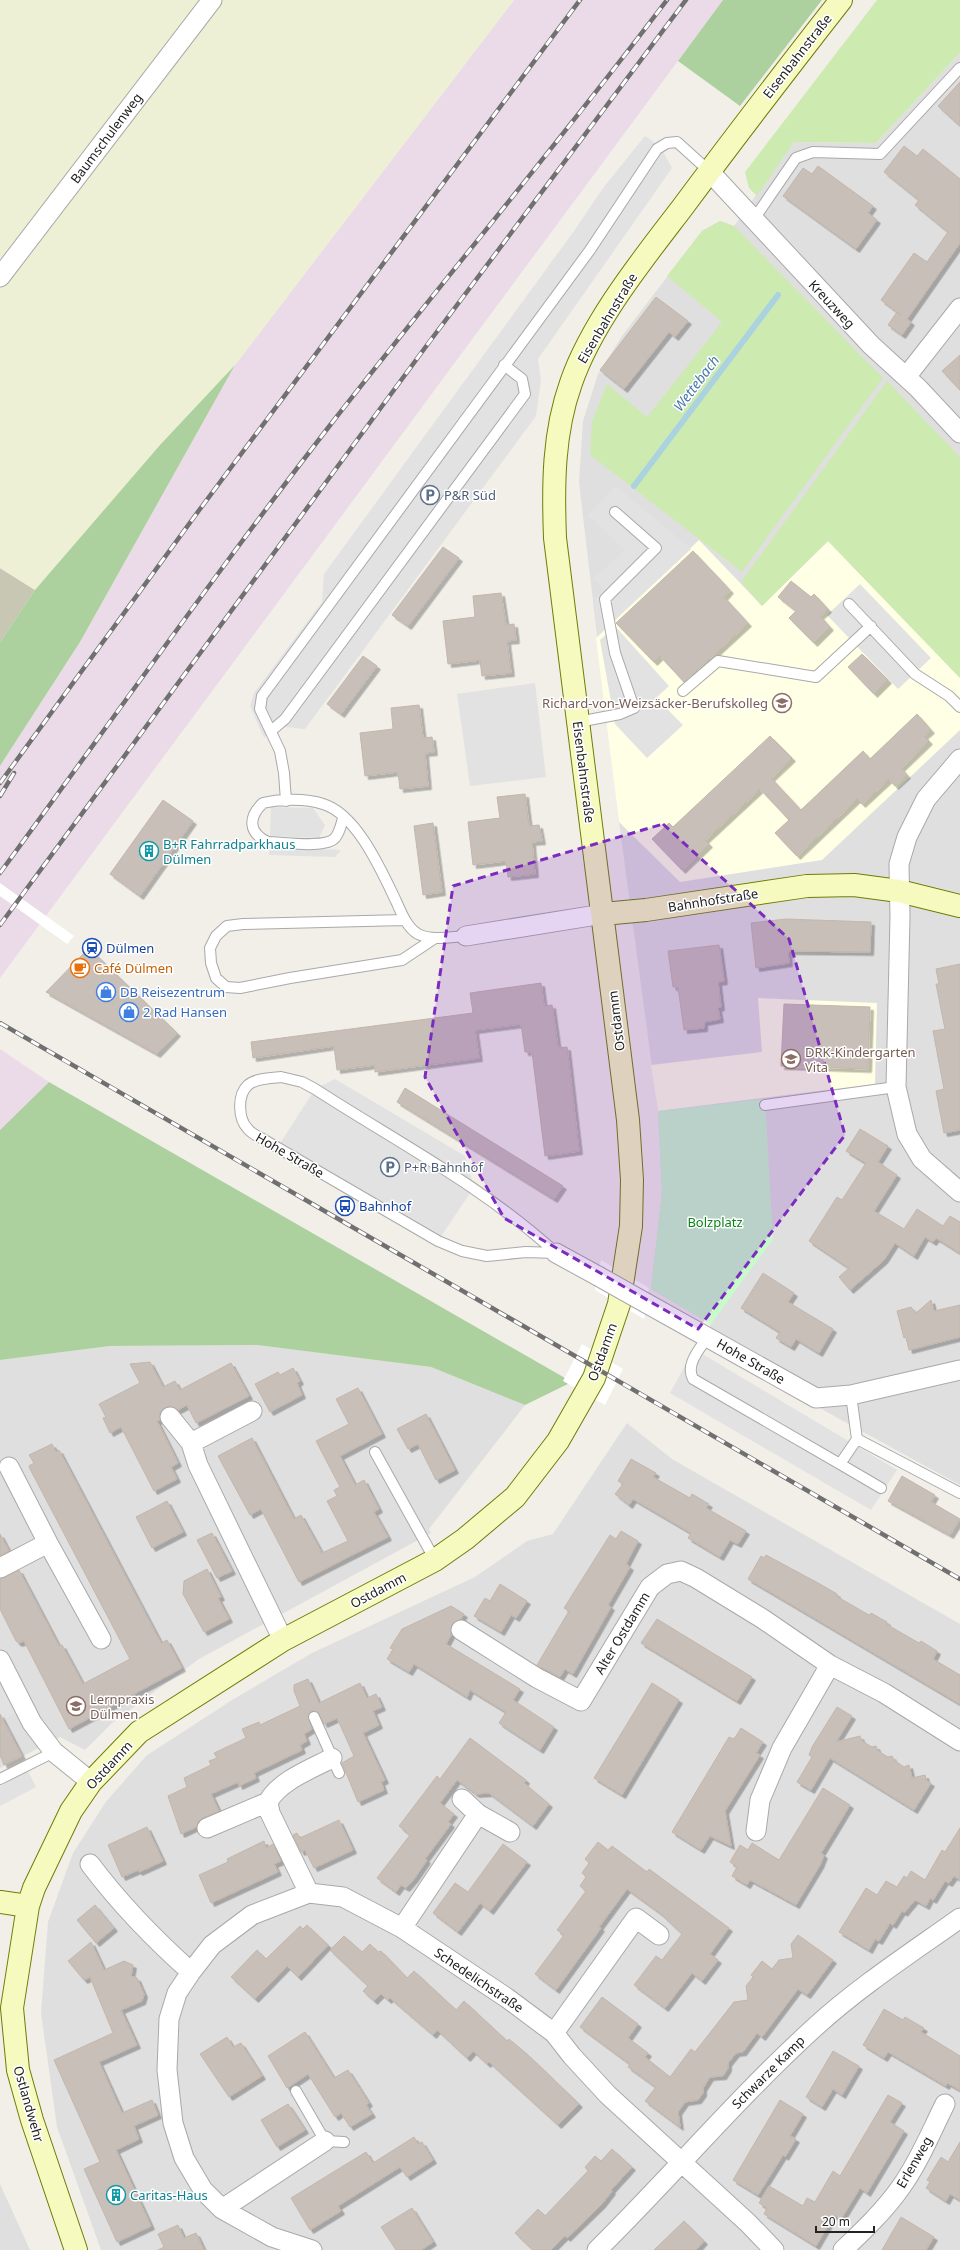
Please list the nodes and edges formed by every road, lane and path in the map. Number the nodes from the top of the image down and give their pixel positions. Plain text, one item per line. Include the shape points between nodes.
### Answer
1 (212, 0) edge
2 (841, 0) edge
3 (960, 68) edge
4 (709, 171) junction
5 (754, 219) junction
6 (0, 277) edge
7 (960, 308) edge
8 (504, 365) junction
9 (906, 377) junction
10 (960, 432) edge
11 (615, 512) dead end
12 (849, 604) dead end
13 (871, 626) junction
14 (684, 691) dead end
15 (960, 707) edge
16 (578, 722) junction
17 (271, 731) junction
18 (960, 759) edge
19 (286, 801) junction
20 (343, 818) junction
21 (899, 891) junction
22 (960, 906) edge
23 (603, 914) junction
24 (405, 920) junction
25 (466, 936) joint
26 (434, 938) junction
27 (896, 1087) junction
28 (765, 1105) dead end
29 (960, 1192) edge
30 (556, 1253) junction
31 (708, 1336) junction
32 (960, 1370) edge
33 (851, 1396) junction
34 (252, 1411) dead end
35 (170, 1417) dead end
36 (856, 1439) junction
37 (191, 1443) junction
38 (375, 1452) dead end
39 (840, 1464) junction
40 (9, 1466) dead end
41 (881, 1488) dead end
42 (960, 1493) edge
43 (48, 1543) junction
44 (435, 1560) junction
45 (0, 1568) edge
46 (461, 1630) dead end
47 (101, 1639) dead end
48 (283, 1640) junction
49 (0, 1660) edge
50 (830, 1665) junction
51 (314, 1717) dead end
52 (960, 1741) edge
53 (54, 1752) junction
54 (336, 1766) joint
55 (0, 1779) edge
56 (91, 1782) junction
57 (462, 1799) dead end
58 (268, 1802) junction
59 (478, 1814) junction
60 (207, 1828) dead end
61 (756, 1831) dead end
62 (510, 1832) dead end
63 (90, 1864) dead end
64 (309, 1893) junction
65 (0, 1902) edge
66 (28, 1906) junction
67 (960, 1918) edge
68 (402, 1928) junction
69 (659, 1935) dead end
70 (191, 1972) junction
71 (554, 2033) junction
72 (296, 2091) dead end
73 (945, 2104) dead end
74 (325, 2141) junction
75 (344, 2142) dead end
76 (682, 2162) junction
77 (222, 2209) junction
78 (76, 2250) edge
79 (312, 2250) edge
80 (597, 2250) edge
81 (774, 2250) edge
82 (843, 2250) edge

1 - 6 street, Baumschulenweg
2 - 4 street, Eisenbahnstraße
3 - 5 lane via 880,154 813,152 796,158
4 - 5 street, Kreuzweg
4 - 8 lane via 677,142 667,143 656,149 590,250
4 - 16 street, Eisenbahnstraße via 639,264 601,323 571,382 561,417 555,459 555,538
5 - 9 street, Kreuzweg via 871,345
7 - 9 street
8 - 17 lane via 262,696 260,710
8 - 17 lane via 522,379 525,394 285,719
9 - 10 street, Kreuzweg
11 - 16 lane via 656,548 605,599 615,653 634,708 620,714
12 - 13 lane
13 - 14 lane via 816,676 718,661
13 - 15 lane via 915,674 949,696
16 - 23 street, Eisenbahnstraße
17 - 19 lane via 281,758
18 - 21 street via 926,799 907,837 899,864
19 - 20 lane via 324,804
19 - 20 lane via 263,803 255,810 252,819 253,829 260,838 268,842 325,844 337,835
20 - 24 lane via 358,832 368,848
21 - 22 street, Bahnhofstraße
21 - 23 street, Bahnhofstraße via 854,885 807,886
21 - 27 street
23 - 25 street, Bahnhofstraße
23 - 44 street, Ostdamm via 628,1120 632,1180 631,1226 618,1304 594,1378 558,1441 515,1497 465,1539
24 - 26 lane via 417,934
24 - 26 lane via 228,926 216,936 210,948 211,963 216,978 226,987 240,988 402,960
25 - 26 lane
27 - 28 lane
27 - 29 street via 907,1134 922,1159
30 - 30 lane, Hohe Straße via 530,1229 474,1187 302,1082 281,1077 263,1079 248,1085 242,1096 240,1109 248,1129 438,1241 462,1251 487,1256 526,1252
30 - 31 street, Hohe Straße, bridge
31 - 33 street, Hohe Straße via 816,1398
31 - 39 lane via 690,1366 689,1372 693,1379
32 - 33 street, Hohe Straße
33 - 36 lane
34 - 37 street
35 - 37 street
36 - 39 lane
36 - 42 lane
37 - 48 street via 198,1465
38 - 44 lane
39 - 41 lane
40 - 43 street
43 - 45 street
43 - 47 street
44 - 48 street, Ostdamm
46 - 50 street, Alter Ostdamm via 537,1678 581,1701 650,1586 667,1574 681,1571 763,1619
48 - 56 street, Ostdamm via 140,1732
49 - 53 street via 32,1723
50 - 52 street, Alter Ostdamm via 884,1693
50 - 61 street via 782,1748 760,1800
51 - 54 lane
53 - 55 lane
53 - 56 street
54 - 58 street via 293,1779 272,1795
56 - 66 street, Ostdamm via 71,1811
57 - 59 street
58 - 60 street
58 - 64 street via 270,1813
59 - 62 street
59 - 68 street
63 - 70 street via 115,1898 143,1928
64 - 68 street, Schedelichstraße via 343,1898
64 - 70 street, Schedelichstraße via 252,1915 212,1945
65 - 66 street
66 - 78 street, Ostlandwehr via 12,2008 18,2070 32,2120
67 - 76 street, Schwarze Kamp via 867,1982 816,2026 764,2075
68 - 71 street, Schedelichstraße via 507,1998
69 - 71 street via 636,1918
70 - 77 street, Schedelichstraße via 177,1993 169,2019 166,2070 168,2088 173,2123 184,2158 203,2190
71 - 76 street, Schedelichstraße via 608,2095
72 - 74 lane
73 - 82 street, Erlenweg via 911,2172 900,2188
74 - 75 lane
74 - 77 street
76 - 80 street, Schwarze Kamp
76 - 81 street
77 - 79 street, Schedelichstraße via 272,2237

